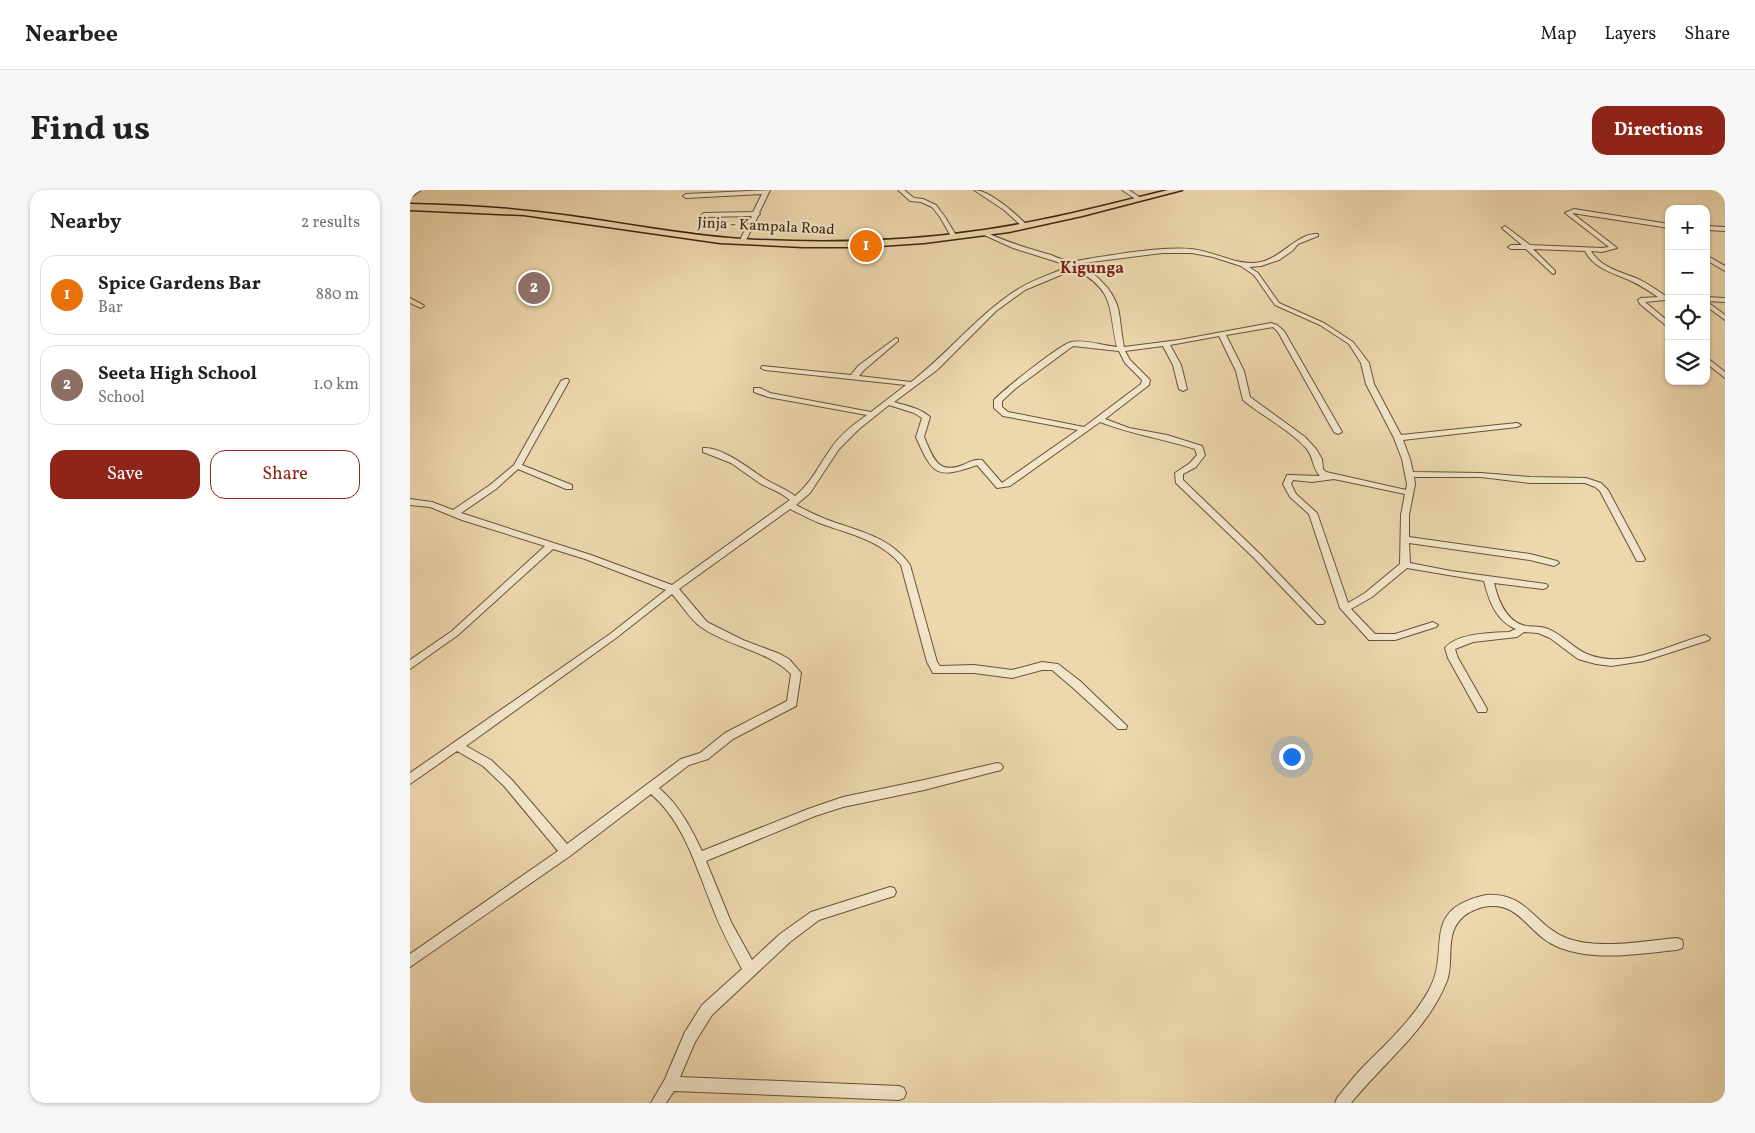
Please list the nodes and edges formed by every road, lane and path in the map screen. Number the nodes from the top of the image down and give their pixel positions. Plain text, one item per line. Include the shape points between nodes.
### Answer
1 (418, 190) edge
2 (901, 190) edge
3 (977, 190) edge
4 (1125, 190) edge
5 (1178, 190) edge
6 (767, 191) edge
7 (410, 196) edge
8 (686, 196) dead end
9 (1139, 199) junction
10 (410, 207) edge
11 (757, 214) junction
12 (704, 215) dead end
13 (1656, 225) junction
14 (1025, 226) junction
15 (1665, 226) edge
16 (1505, 228) dead end
17 (1710, 228) edge
18 (1716, 229) junction
19 (1725, 229) edge
20 (1665, 231) edge
21 (984, 233) junction
22 (1725, 234) edge
23 (1316, 235) dead end
24 (954, 237) junction
25 (742, 242) junction
26 (1511, 247) dead end
27 (1528, 248) junction
28 (1587, 249) junction
29 (1710, 260) edge
30 (1072, 265) junction
31 (1244, 266) junction
32 (1725, 269) edge
33 (1553, 272) dead end
34 (1665, 297) edge
35 (1665, 298) edge
36 (1710, 299) edge
37 (410, 300) edge
38 (1725, 300) edge
39 (421, 306) dead end
40 (1710, 306) edge
41 (1725, 318) edge
42 (1665, 323) edge
43 (1222, 335) junction
44 (896, 340) dead end
45 (1165, 343) junction
46 (1121, 350) junction
47 (1710, 363) edge
48 (765, 368) dead end
49 (1725, 376) edge
50 (853, 378) junction
51 (565, 381) dead end
52 (913, 384) junction
53 (1182, 389) dead end
54 (756, 390) dead end
55 (889, 403) junction
56 (872, 414) junction
57 (1099, 419) junction
58 (1517, 425) dead end
59 (1084, 430) junction
60 (1338, 432) dead end
61 (1398, 438) junction
62 (706, 450) dead end
63 (517, 466) junction
64 (1408, 474) junction
65 (1332, 477) junction
66 (569, 487) dead end
67 (1410, 493) junction
68 (410, 502) edge
69 (793, 503) junction
70 (455, 513) junction
71 (1404, 539) junction
72 (552, 545) junction
73 (1640, 559) dead end
74 (1554, 564) dead end
75 (1405, 565) junction
76 (1488, 579) junction
77 (1543, 586) dead end
78 (673, 589) junction
79 (1344, 608) junction
80 (1320, 622) dead end
81 (1433, 625) dead end
82 (1523, 628) junction
83 (1705, 638) dead end
84 (410, 665) edge
85 (1482, 709) dead end
86 (1122, 726) dead end
87 (457, 746) junction
88 (997, 767) dead end
89 (410, 779) edge
90 (651, 787) junction
91 (566, 852) junction
92 (699, 858) junction
93 (890, 892) dead end
94 (1677, 944) dead end
95 (410, 961) edge
96 (750, 970) junction
97 (670, 1084) junction
98 (898, 1093) dead end
99 (658, 1103) edge
100 (1342, 1103) edge

1 - 7 street
2 - 24 street via 911,199 922,199 932,204
3 - 14 street
4 - 9 street
5 - 9 highway, Jinja - Kampala Road
6 - 8 street
6 - 11 street
9 - 14 highway, Jinja - Kampala Road
10 - 25 highway, Jinja - Kampala Road via 513,211
11 - 12 street
11 - 25 street
13 - 15 street
13 - 20 street
13 - 28 street via 1568,212 1614,248
14 - 21 highway, Jinja - Kampala Road
16 - 27 street
17 - 18 street
18 - 19 street
18 - 22 street
21 - 24 highway, Jinja - Kampala Road
21 - 30 street via 1006,244
23 - 31 street via 1296,243 1277,259
24 - 25 highway, Jinja - Kampala Road via 871,244
26 - 27 street
27 - 28 street
27 - 33 street
28 - 34 street via 1595,260
29 - 32 street
30 - 31 street via 1139,252 1178,251 1214,254
30 - 46 street via 1098,282 1111,298
30 - 52 street via 1016,293 976,325 934,368
31 - 61 street via 1256,274 1274,302 1322,324 1351,343 1365,363 1370,384
35 - 42 street via 1641,300
36 - 38 street
37 - 39 street
40 - 41 street
43 - 45 street
43 - 60 street via 1271,325 1278,329
43 - 65 street via 1240,371 1246,398 1294,431 1313,452 1318,470
44 - 50 street
45 - 46 street
45 - 53 street via 1177,365
46 - 57 street via 1146,382
46 - 59 street via 1071,344 998,400 998,408 1006,414
47 - 49 street
48 - 50 street
50 - 52 street
51 - 63 street
52 - 55 street
54 - 56 street
55 - 56 street
55 - 59 street via 926,416 920,437 939,469 954,471 979,462 1000,486
56 - 69 street via 836,447 807,491
57 - 59 street
57 - 80 street via 1126,430 1199,448 1201,455 1179,474 1179,481
58 - 61 street
61 - 64 street
62 - 69 street via 734,461 783,491
63 - 66 street
63 - 70 street
64 - 67 street
64 - 73 street via 1586,481 1598,485 1604,490
65 - 67 street
65 - 79 street via 1290,477 1287,484 1313,513
67 - 71 street
68 - 70 street
69 - 78 street
69 - 86 street via 823,521 898,554 905,565 937,670 974,669 1012,674 1042,666 1054,667
70 - 72 street
71 - 74 street via 1530,557
71 - 75 street
72 - 78 street
72 - 84 street via 455,634
75 - 76 street
75 - 79 street via 1367,595
76 - 77 street
76 - 82 street via 1493,600 1502,617
78 - 87 street via 613,636
78 - 90 street via 704,624 785,662 796,673 795,684 792,703 728,736 704,756 685,762
79 - 81 street via 1373,638 1395,637
82 - 83 street via 1543,632 1583,656 1600,662 1639,659
82 - 85 street via 1517,634 1479,638 1450,648
87 - 89 street
87 - 91 street via 487,763 508,783
88 - 92 street via 843,802
90 - 91 street
90 - 92 street via 670,807
91 - 95 street
92 - 96 street via 725,924
93 - 96 street via 815,916
94 - 100 street via 1585,948 1551,936 1524,910 1505,901 1473,905 1457,914 1449,924 1445,936 1445,967 1431,999 1399,1042
96 - 97 street via 707,1010 697,1024
97 - 98 street
97 - 99 street

